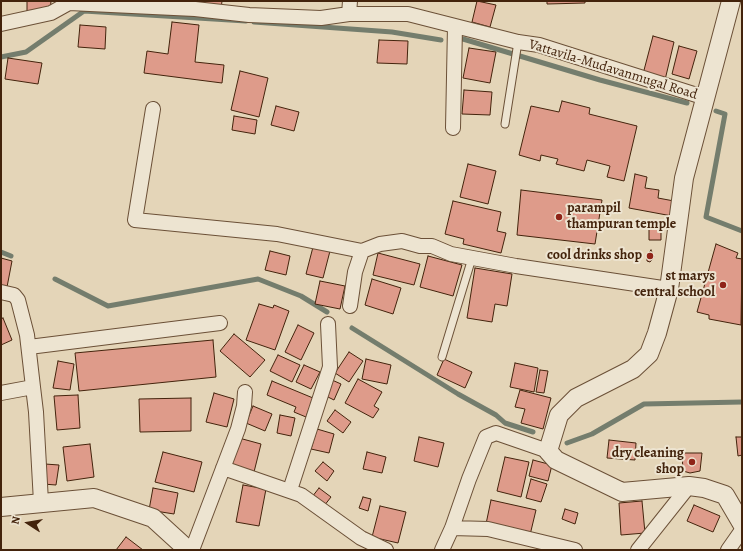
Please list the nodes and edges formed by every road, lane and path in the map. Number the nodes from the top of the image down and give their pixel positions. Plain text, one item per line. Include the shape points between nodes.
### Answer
1 (730, 6) edge
2 (350, 8) edge
3 (1, 24) edge
4 (455, 26) junction
5 (518, 42) junction
6 (706, 98) junction
7 (153, 109) dead end
8 (505, 124) dead end
9 (453, 128) dead end
10 (362, 251) junction
11 (472, 258) junction
12 (669, 289) junction
13 (1, 292) edge
14 (350, 306) dead end
15 (220, 323) dead end
16 (328, 324) dead end
17 (29, 347) junction
18 (442, 357) dead end
19 (33, 387) junction
20 (246, 392) dead end
21 (1, 393) edge
22 (548, 451) junction
23 (223, 468) junction
24 (689, 486) junction
25 (290, 490) junction
26 (41, 502) junction
27 (1, 507) edge
28 (742, 524) edge
29 (452, 528) junction
30 (742, 530) edge
31 (358, 544) edge
32 (188, 550) edge
33 (192, 550) edge
34 (386, 550) edge
35 (442, 550) edge
36 (575, 550) edge
37 (638, 550) edge
38 (728, 550) edge

1 - 6 street
2 - 3 street, Vattavila-Mudavanmugal Road via 321,18 69,3 51,13
2 - 4 street, Vattavila-Mudavanmugal Road via 408,14
4 - 5 street, Vattavila-Mudavanmugal Road
4 - 9 street
5 - 6 street, Vattavila-Mudavanmugal Road via 539,45
5 - 8 lane
6 - 12 street via 684,178
7 - 10 street via 135,220 277,234
10 - 11 street via 402,240
10 - 14 street via 355,272
11 - 12 street
11 - 18 lane
12 - 22 street via 649,354 633,369 576,398 559,415
13 - 17 street via 14,295 18,300
15 - 17 street
16 - 25 street via 330,367
17 - 19 street
19 - 21 street
19 - 26 street
20 - 23 street via 242,417
22 - 24 street via 556,460 622,492
22 - 29 street via 496,433 486,437 468,479
23 - 25 street
23 - 33 street
24 - 28 street via 725,495
24 - 37 street
25 - 31 street via 301,495
26 - 27 street
26 - 32 street via 94,498 128,508 153,518
29 - 35 street
29 - 36 street via 488,529
30 - 38 street
31 - 34 street

